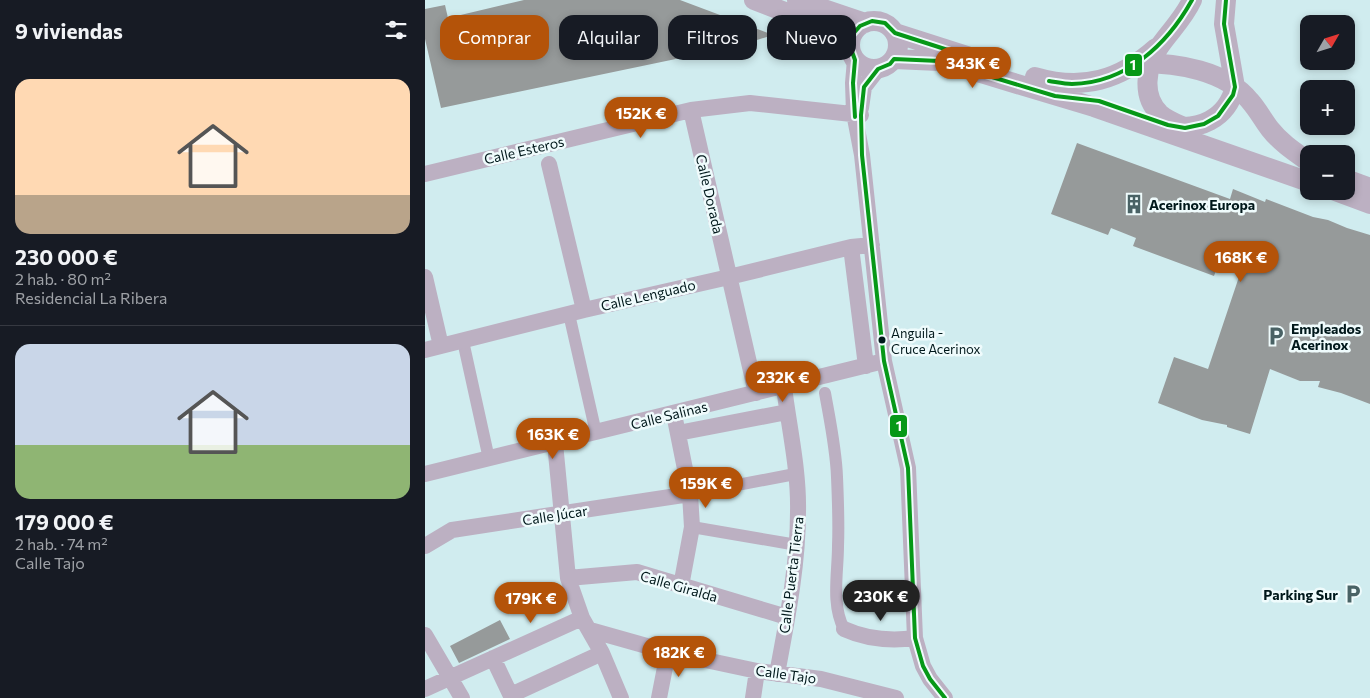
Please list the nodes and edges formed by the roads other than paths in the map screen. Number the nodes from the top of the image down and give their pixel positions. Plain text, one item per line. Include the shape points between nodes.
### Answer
1 (754, 0) edge
2 (797, 0) edge
3 (1193, 0) edge
4 (1226, 0) edge
5 (791, 15) edge
6 (865, 23) junction
7 (856, 29) edge
8 (895, 33) junction
9 (1150, 57) junction
10 (856, 59) edge
11 (853, 60) edge
12 (886, 64) junction
13 (1235, 87) junction
14 (1055, 96) junction
15 (691, 110) junction
16 (857, 114) junction
17 (1185, 128) junction
18 (549, 164) dead end
19 (1300, 167) edge
20 (1300, 172) edge
21 (1300, 172) edge
22 (425, 174) edge
23 (1355, 182) edge
24 (1370, 188) edge
25 (1355, 198) edge
26 (1370, 204) edge
27 (872, 245) junction
28 (851, 247) junction
29 (425, 277) edge
30 (729, 277) junction
31 (577, 312) junction
32 (463, 340) junction
33 (441, 346) junction
34 (425, 350) edge
35 (884, 361) junction
36 (866, 366) junction
37 (784, 387) junction
38 (756, 393) junction
39 (825, 393) dead end
40 (787, 412) junction
41 (674, 414) junction
42 (596, 433) junction
43 (678, 434) junction
44 (555, 443) junction
45 (489, 459) junction
46 (425, 474) edge
47 (795, 474) junction
48 (689, 494) junction
49 (562, 514) junction
50 (691, 527) junction
51 (797, 545) junction
52 (425, 546) edge
53 (568, 578) junction
54 (681, 586) junction
55 (787, 617) junction
56 (586, 624) junction
57 (844, 629) joint
58 (425, 634) edge
59 (915, 638) junction
60 (668, 652) junction
61 (602, 653) junction
62 (493, 658) junction
63 (757, 671) junction
64 (777, 674) junction
65 (450, 678) junction
66 (425, 689) edge
67 (511, 696) edge
68 (462, 698) edge
69 (621, 698) edge
70 (659, 698) edge
71 (753, 698) edge
72 (896, 698) edge
73 (945, 698) edge

1 - 5 street
2 - 6 street
3 - 9 street
4 - 13 street via 1224,24
6 - 7 street
6 - 8 street via 885,23
8 - 9 street via 1052,82 1108,78
8 - 12 street via 899,46
9 - 13 street via 1210,74
9 - 17 street via 1147,89 1151,101 1161,115
10 - 12 street via 865,68
11 - 16 street
12 - 14 street via 939,61
12 - 16 street via 865,87
13 - 17 street via 1219,116 1204,124
13 - 19 street via 1250,100
14 - 17 street via 1099,101
14 - 21 street
15 - 16 street, Calle Esteros via 749,103
15 - 22 street, Calle Esteros
15 - 30 street, Calle Dorada
16 - 27 street
17 - 20 street
18 - 31 street
23 - 24 street
25 - 26 street
27 - 28 street, Calle Lenguado
27 - 35 street
28 - 30 street, Calle Lenguado
28 - 36 street
29 - 33 street
30 - 31 street, Calle Lenguado
30 - 38 street, Calle Dorada
31 - 32 street, Calle Lenguado
31 - 42 street
32 - 33 street, Calle Lenguado
32 - 45 street
33 - 34 street, Calle Lenguado
35 - 36 street, Calle Salinas
35 - 59 street via 908,468
36 - 37 street, Calle Salinas
37 - 38 street, Calle Salinas
37 - 40 street, Calle Puerta Tierra
38 - 41 street, Calle Salinas
39 - 57 street via 836,456 837,591
40 - 43 street
40 - 47 street, Calle Puerta Tierra
41 - 42 street, Calle Salinas
41 - 43 street
42 - 44 street, Calle Salinas
43 - 48 street
44 - 45 street, Calle Salinas
44 - 49 street
45 - 46 street, Calle Salinas
47 - 48 street
47 - 51 street, Calle Puerta Tierra
48 - 49 street, Calle Júcar
48 - 50 street
49 - 52 street, Calle Júcar via 453,530
49 - 53 street
50 - 51 street
50 - 54 street
51 - 55 street, Calle Puerta Tierra
53 - 54 street, Calle Giralda via 637,572
53 - 56 street
54 - 55 street, Calle Giralda
55 - 64 street, Calle Puerta Tierra
56 - 60 street, Calle Tajo
56 - 61 street
56 - 62 street
57 - 59 street via 853,634 884,639
58 - 65 street
59 - 73 street via 923,666
60 - 63 street, Calle Tajo
60 - 70 street
61 - 67 street
61 - 69 street
62 - 65 street
62 - 67 street
63 - 64 street, Calle Tajo
63 - 71 street
64 - 72 street, Calle Tajo via 821,679
65 - 66 street
65 - 68 street

